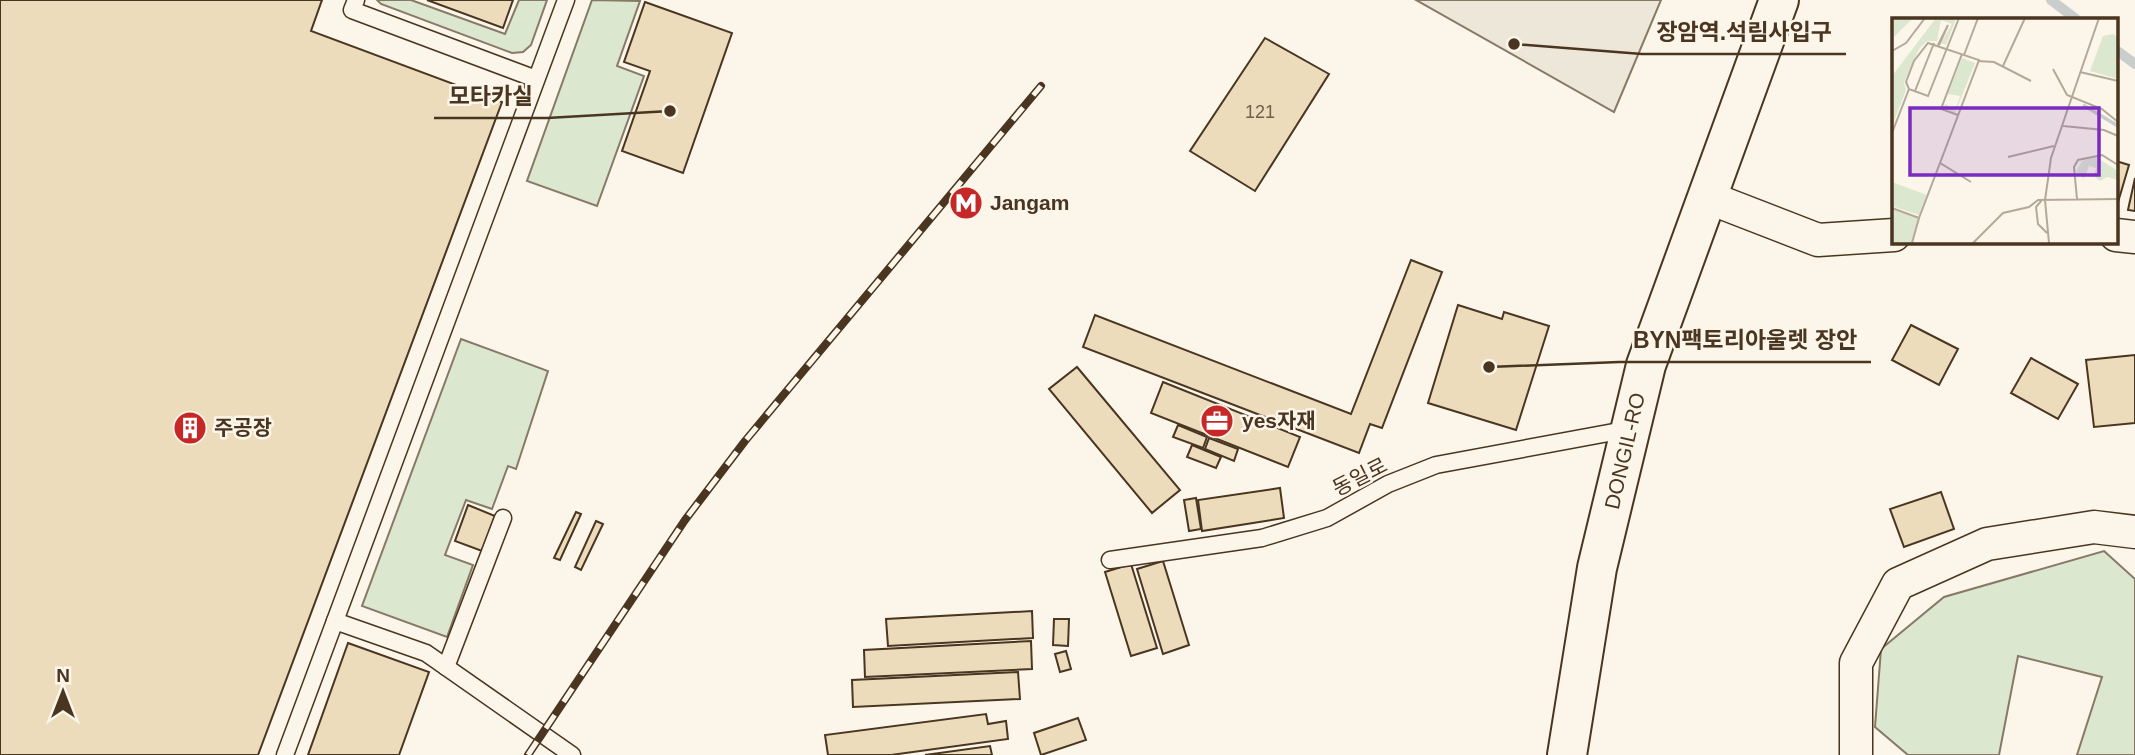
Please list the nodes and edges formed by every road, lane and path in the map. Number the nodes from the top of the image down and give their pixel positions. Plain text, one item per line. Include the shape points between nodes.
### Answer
1 (356, 0) edge
2 (566, 0) edge
3 (1779, 0) edge
4 (536, 79) junction
5 (1707, 197) junction
6 (1892, 234) edge
7 (1630, 429) junction
8 (503, 518) dead end
9 (2135, 532) edge
10 (1110, 560) dead end
11 (335, 621) junction
12 (446, 667) junction
13 (285, 755) edge
14 (572, 755) edge
15 (1567, 755) edge
16 (1856, 755) edge

1 - 4 lane via 352,10
2 - 4 lane
3 - 5 main road, DONGIL-RO
4 - 11 lane
5 - 6 street via 1818,240
5 - 7 main road, DONGIL-RO via 1646,365
7 - 10 lane, 동일로 via 1436,465 1388,484 1327,518 1262,538
7 - 15 main road, DONGIL-RO via 1597,568
8 - 12 lane
9 - 16 street via 2094,527 1987,544 1898,584 1856,663
11 - 12 lane via 426,653
11 - 13 lane
12 - 14 lane

